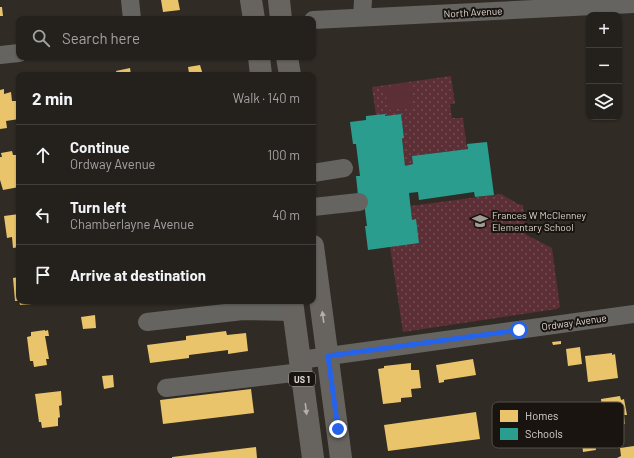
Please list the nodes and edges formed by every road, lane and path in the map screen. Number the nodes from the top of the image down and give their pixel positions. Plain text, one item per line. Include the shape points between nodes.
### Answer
1 (130, 0) edge
2 (251, 0) edge
3 (279, 0) edge
4 (552, 4) edge
5 (634, 4) edge
6 (363, 9) edge
7 (132, 16) edge
8 (254, 16) edge
9 (281, 16) edge
10 (316, 19) edge
11 (16, 53) edge
12 (0, 55) edge
13 (259, 60) edge
14 (288, 60) edge
15 (261, 72) edge
16 (290, 72) edge
17 (344, 168) dead end
18 (316, 173) edge
19 (359, 202) dead end
20 (316, 207) edge
21 (316, 268) edge
22 (292, 306) edge
23 (634, 314) edge
24 (147, 322) dead end
25 (328, 356) junction
26 (301, 366) junction
27 (166, 388) dead end
28 (313, 458) edge
29 (342, 458) edge

1 - 7 street
2 - 8 main road
3 - 9 main road
4 - 5 street, North Avenue
4 - 6 street, North Avenue
6 - 10 street, North Avenue
11 - 12 street
13 - 15 main road
14 - 16 main road
17 - 18 street
19 - 20 street
25 -> 21 main road, US 1
22 - 24 street
22 - 26 main road, US 1
23 - 25 street, Ordway Avenue
25 - 26 street, Ordway Avenue
25 - 29 main road, US 1
26 - 27 street, Ordway Avenue
26 -> 28 main road, US 1

